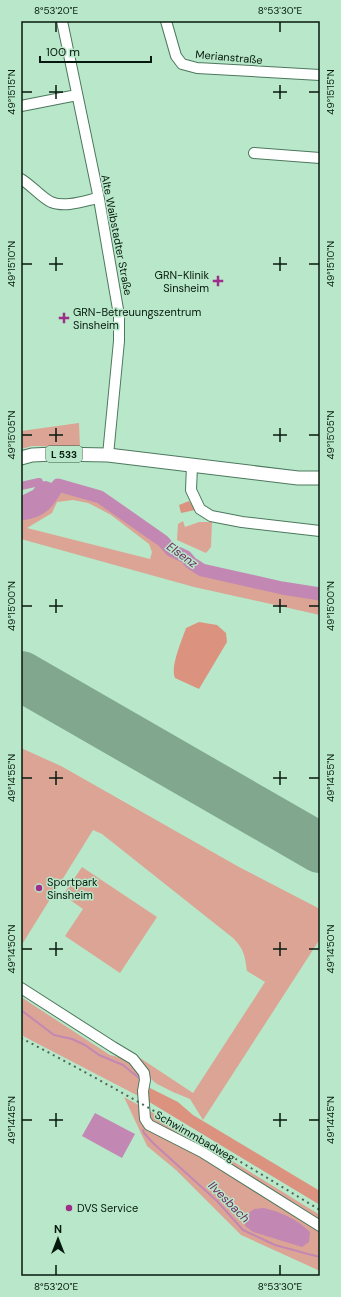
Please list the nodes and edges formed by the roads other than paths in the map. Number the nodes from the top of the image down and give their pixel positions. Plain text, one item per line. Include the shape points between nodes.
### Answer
1 (62, 21) edge
2 (166, 21) edge
3 (320, 76) edge
4 (77, 95) junction
5 (21, 106) edge
6 (254, 153) dead end
7 (320, 158) edge
8 (21, 179) edge
9 (98, 198) junction
10 (108, 455) junction
11 (21, 458) edge
12 (192, 466) junction
13 (320, 478) edge
14 (320, 531) edge
15 (21, 988) edge
16 (320, 1226) edge

1 - 4 street, Alte Waibstadter Straße
2 - 3 street, Merianstraße via 176,56 182,64 197,68
4 - 5 street
4 - 9 street, Alte Waibstadter Straße
6 - 7 street
8 - 9 street via 51,202 60,205
9 - 10 street, Alte Waibstadter Straße via 120,322
10 - 11 main road, L 533 via 55,454
10 - 12 main road, L 533
12 - 13 main road, L 533 via 298,478
12 - 14 street via 191,490 200,509 211,516
15 - 16 street, Schwimmbadweg via 133,1059 144,1073 145,1112 149,1125 202,1152

